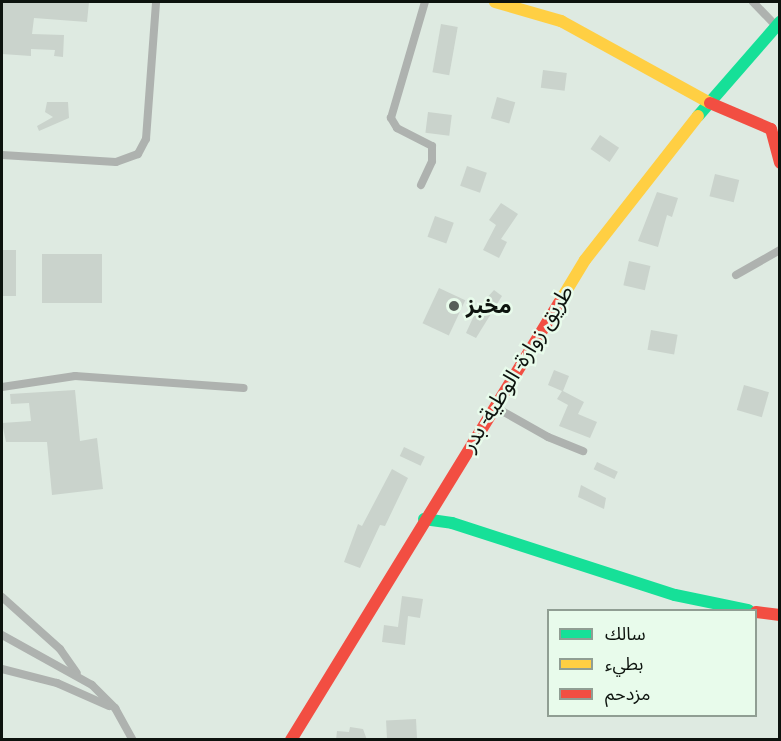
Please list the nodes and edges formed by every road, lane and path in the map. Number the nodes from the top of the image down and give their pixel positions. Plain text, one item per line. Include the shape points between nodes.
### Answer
1 (156, 2) edge
2 (425, 2) edge
3 (495, 2) edge
4 (753, 2) edge
5 (778, 24) edge
6 (709, 102) junction
7 (2, 155) edge
8 (780, 163) edge
9 (421, 185) dead end
10 (780, 250) edge
11 (736, 275) dead end
12 (2, 387) edge
13 (244, 388) dead end
14 (495, 407) junction
15 (583, 451) dead end
16 (424, 519) junction
17 (2, 597) edge
18 (743, 609) edge
19 (757, 612) edge
20 (780, 615) edge
21 (2, 635) edge
22 (2, 669) edge
23 (79, 676) junction
24 (115, 708) junction
25 (133, 740) edge
26 (291, 740) edge

1 - 7 street via 146,139 138,154 116,162
2 - 9 street via 391,118 397,128 432,146 432,161
3 - 6 main road via 561,21
4 - 5 street
5 - 6 main road, طريق زوارة- الوطية- بدر
6 - 8 main road via 766,125
6 - 14 main road, طريق زوارة- الوطية- بدر via 585,260
10 - 11 street
12 - 13 street via 75,376
14 - 15 street via 548,437
14 - 16 main road, طريق زوارة- الوطية- بدر
16 - 18 main road via 452,523 675,595
16 - 26 main road, طريق زوارة- الوطية- بدر
17 - 23 street via 60,649
19 - 20 main road
21 - 23 street
22 - 24 street via 57,683
23 - 24 street
24 - 25 street

